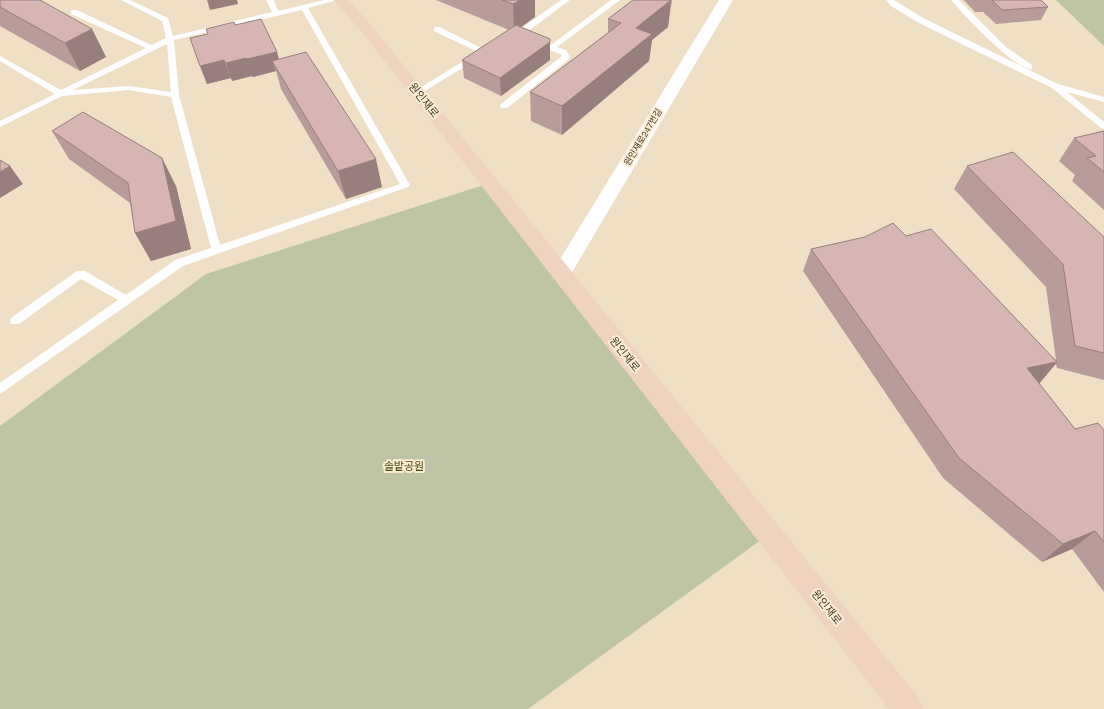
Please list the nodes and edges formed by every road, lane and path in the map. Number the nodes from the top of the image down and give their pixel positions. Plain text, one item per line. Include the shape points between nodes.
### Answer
1 (125, 0) edge
2 (270, 0) edge
3 (333, 0) edge
4 (341, 0) edge
5 (566, 0) edge
6 (616, 0) edge
7 (726, 0) edge
8 (890, 0) edge
9 (955, 0) edge
10 (304, 7) junction
11 (74, 12) dead end
12 (276, 14) junction
13 (437, 29) dead end
14 (518, 36) junction
15 (170, 39) junction
16 (505, 41) edge
17 (151, 48) junction
18 (551, 48) junction
19 (0, 58) edge
20 (1055, 86) junction
21 (417, 92) junction
22 (61, 94) junction
23 (175, 95) junction
24 (1104, 100) edge
25 (504, 106) dead end
26 (1, 122) edge
27 (1104, 126) edge
28 (216, 250) junction
29 (561, 274) junction
30 (126, 300) junction
31 (16, 321) dead end
32 (0, 389) edge
33 (908, 709) edge

1 - 15 lane via 165,20
2 - 12 lane
3 - 10 lane
4 - 21 main road, 원인재로
5 - 14 lane
6 - 18 lane
7 - 29 street, 원인재로247번길
8 - 20 lane via 920,20
9 - 20 lane via 1003,49
10 - 12 lane
10 - 28 lane via 405,185
11 - 17 lane
12 - 15 lane
13 - 21 lane via 488,50
14 - 16 lane
14 - 18 lane
15 - 17 lane
15 - 23 lane
17 - 22 lane
18 - 25 lane via 563,52 566,57
19 - 22 lane
20 - 24 lane
20 - 27 lane
21 - 29 main road, 원인재로
22 - 23 lane via 129,88
22 - 26 lane
23 - 28 lane
28 - 30 lane via 178,263
29 - 33 main road, 원인재로
30 - 31 lane via 81,274
30 - 32 lane

